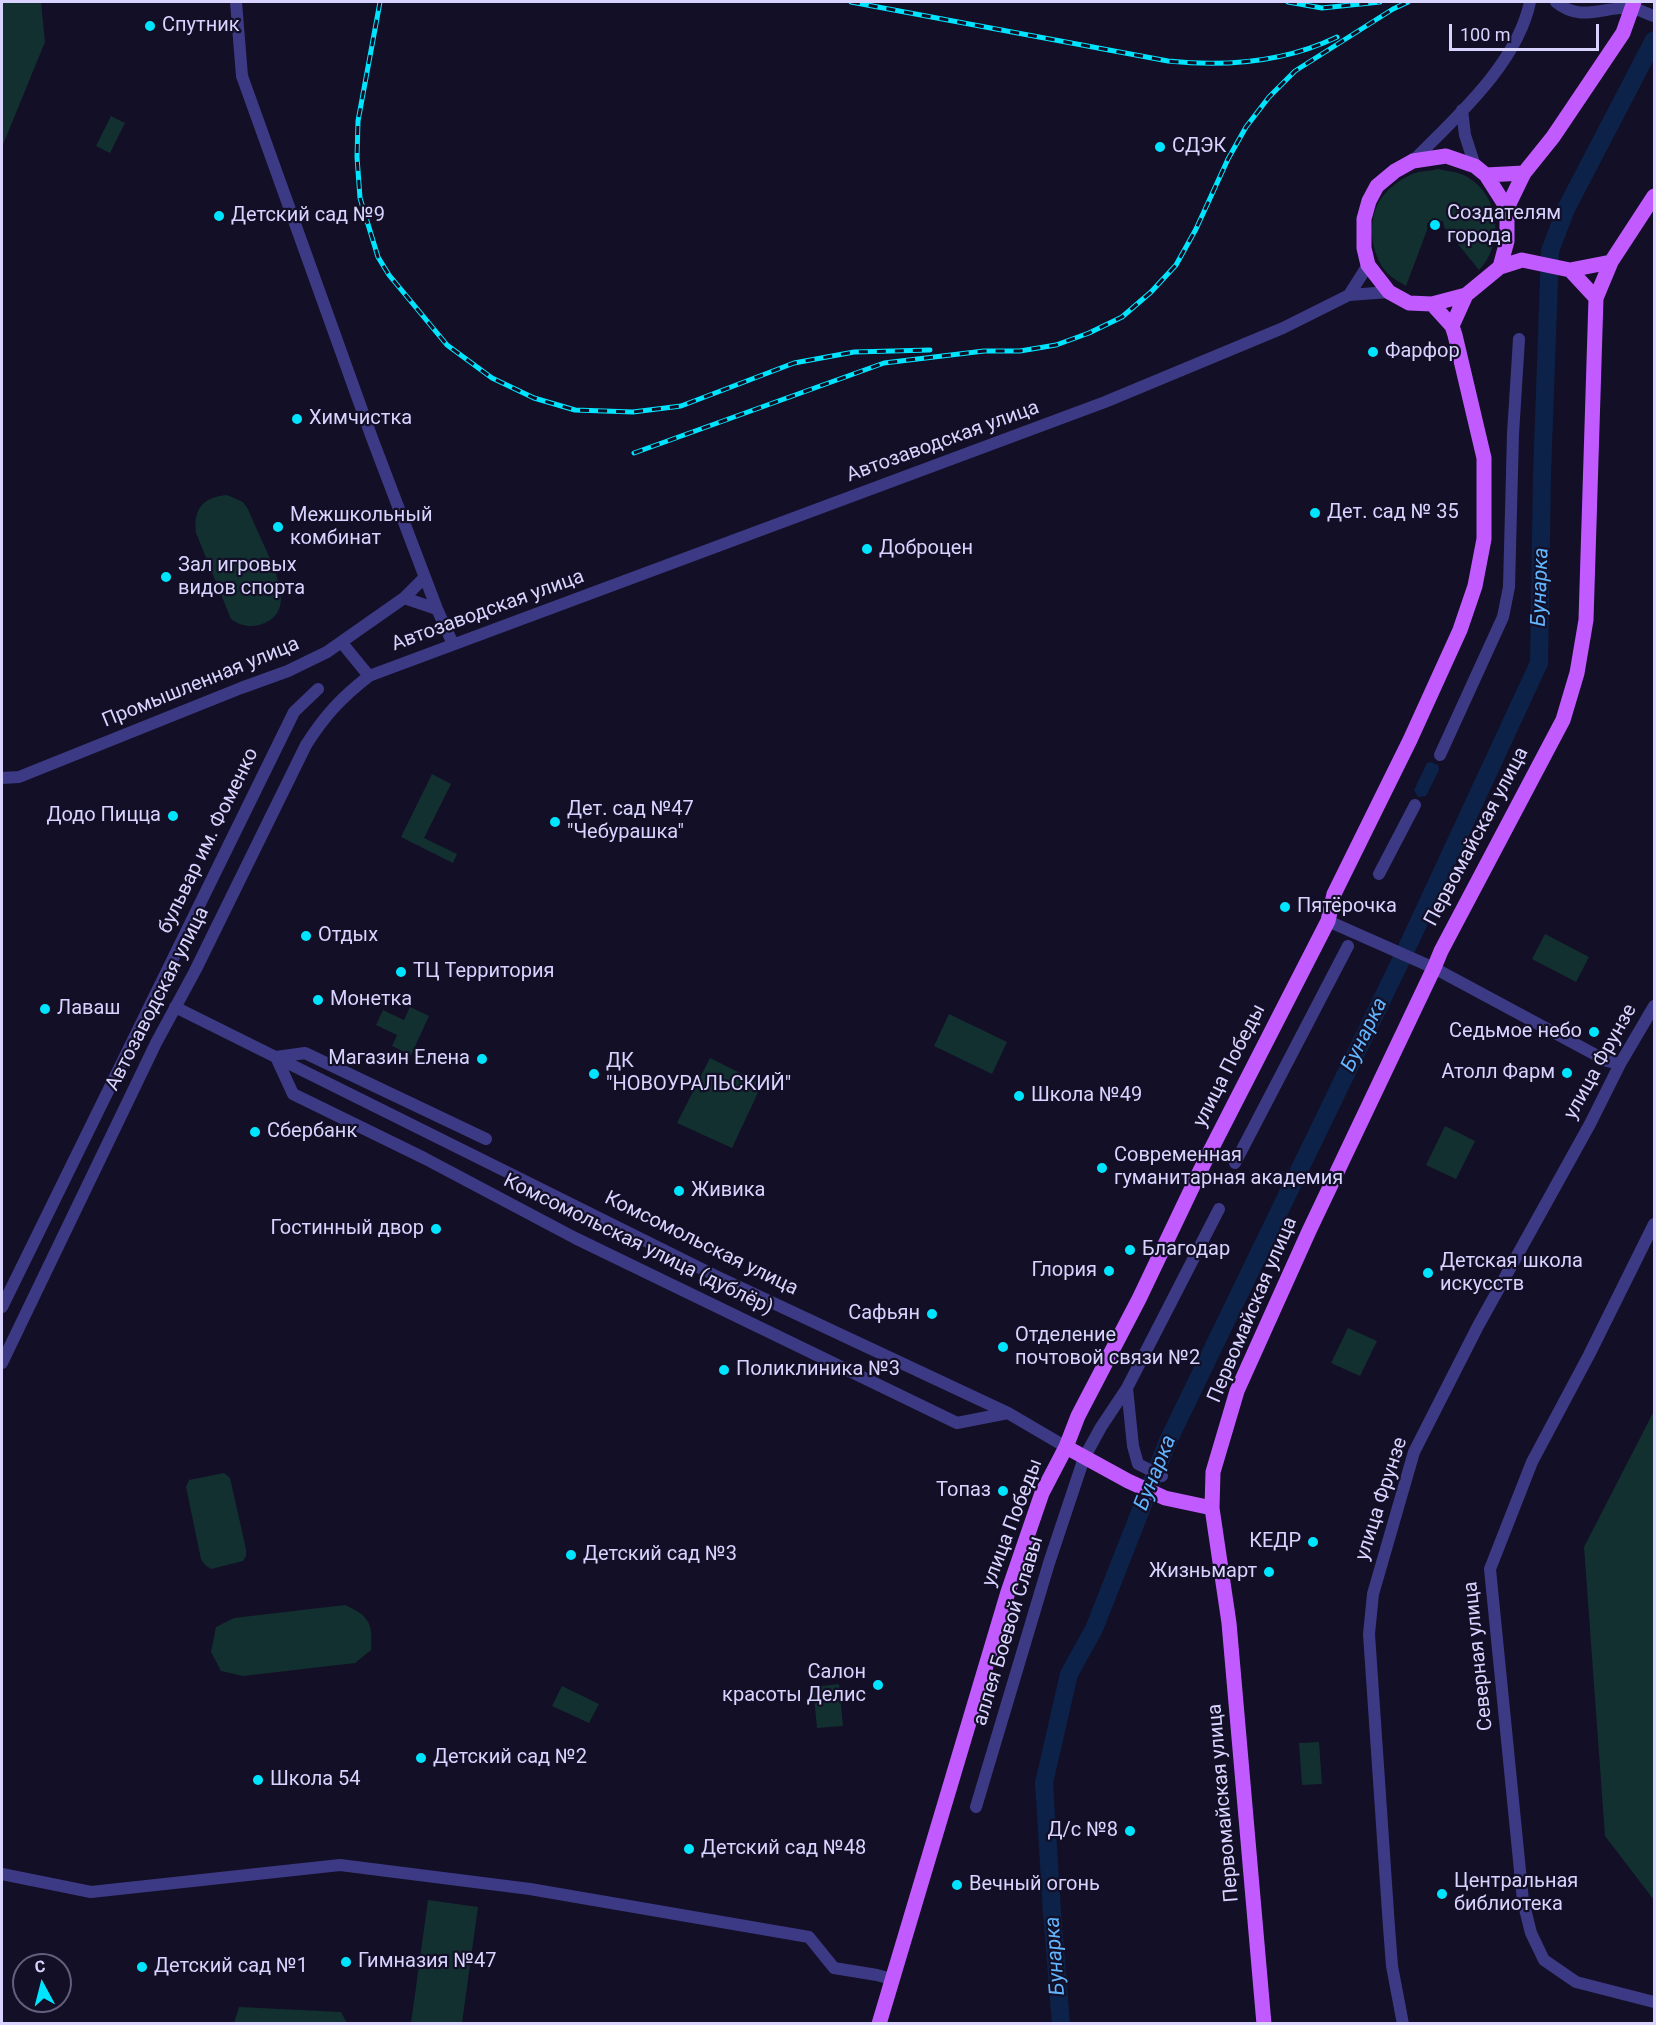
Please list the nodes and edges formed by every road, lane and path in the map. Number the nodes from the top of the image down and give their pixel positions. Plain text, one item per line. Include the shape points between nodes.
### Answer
1 (236, 2) edge
2 (1530, 2) edge
3 (1556, 2) edge
4 (1633, 5) edge
5 (1654, 16) edge
6 (1462, 110) junction
7 (1413, 161) junction
8 (1481, 171) junction
9 (1524, 173) junction
10 (1654, 196) edge
11 (1507, 208) junction
12 (1507, 241) junction
13 (1530, 262) junction
14 (1611, 262) junction
15 (1368, 265) junction
16 (1500, 267) junction
17 (1567, 269) junction
18 (1389, 292) junction
19 (1466, 295) junction
20 (1348, 296) junction
21 (1596, 298) junction
22 (1432, 304) junction
23 (1452, 326) junction
24 (1519, 339) dead end
25 (424, 578) junction
26 (404, 598) junction
27 (437, 609) junction
28 (342, 643) junction
29 (453, 644) junction
30 (369, 676) junction
31 (318, 689) dead end
32 (1440, 754) dead end
33 (2, 778) edge
34 (1415, 805) dead end
35 (1379, 874) dead end
36 (1328, 921) junction
37 (1348, 946) dead end
38 (1434, 969) junction
39 (1654, 1006) edge
40 (175, 1008) junction
41 (276, 1058) junction
42 (1620, 1064) junction
43 (486, 1139) dead end
44 (1234, 1163) dead end
45 (1219, 1209) dead end
46 (1654, 1224) edge
47 (2, 1307) edge
48 (2, 1363) edge
49 (1127, 1388) junction
50 (1008, 1413) junction
51 (1066, 1447) junction
52 (1082, 1463) junction
53 (1162, 1476) dead end
54 (1212, 1508) junction
55 (976, 1806) dead end
56 (2, 1874) edge
57 (891, 1979) junction
58 (1654, 2002) edge
59 (879, 2024) edge
60 (1264, 2024) edge
61 (1403, 2024) edge

1 - 25 street via 242,76
2 - 6 street via 1522,29 1507,57
3 - 4 street via 1586,14
4 - 5 street
4 - 9 main road via 1623,33
6 - 7 street
6 - 8 street via 1465,135
7 - 8 main road via 1446,156
7 - 15 main road via 1377,186 1369,201 1364,219
8 - 9 main road
8 - 11 main road
9 - 11 main road
10 - 14 main road, Первомайская улица
11 - 12 main road
12 - 13 main road
12 - 16 main road
13 - 16 main road
13 - 17 main road
14 - 17 main road
14 - 21 main road, Первомайская улица
15 - 18 main road
15 - 20 street
16 - 19 main road
17 - 21 main road
18 - 20 street
18 - 22 main road via 1409,303
19 - 22 main road
19 - 23 main road
20 - 29 street, Автозаводская улица via 1283,328 1105,402
21 - 38 main road, Первомайская улица via 1586,620 1577,673 1563,720
22 - 23 main road
23 - 36 main road, улица Победы via 1484,458 1484,538 1475,586 1463,624 1410,740 1334,894
24 - 32 street via 1509,587 1503,617
25 - 26 street, Промышленная улица
25 - 27 street
26 - 27 street
26 - 28 street, Промышленная улица
27 - 29 street
28 - 30 street
28 - 33 street, Промышленная улица via 288,671 19,777
29 - 30 street, Автозаводская улица
30 - 40 street, Автозаводская улица via 321,720 306,745
31 - 47 street, бульвар им. Фоменко via 294,712
34 - 35 street
36 - 38 street
36 - 51 main road, улица Победы via 1200,1171
37 - 44 street
38 - 42 street via 1607,1061
38 - 54 main road, Первомайская улица via 1237,1391 1213,1472
39 - 42 street, улица Фрунзе
40 - 41 street, Комсомольская улица
40 - 48 street, Автозаводская улица
41 - 43 street via 305,1053
41 - 50 street, Комсомольская улица via 722,1279
41 - 50 street, Комсомольская улица (дублёр) via 293,1094 575,1238 957,1423
42 - 61 street, улица Фрунзе via 1414,1452 1372,1594 1369,1634 1389,1927
45 - 49 street, аллея Боевой Славы
46 - 58 street, Северная улица via 1532,1462 1490,1569 1523,1901 1531,1933 1544,1960 1576,1982
49 - 52 street, аллея Боевой Славы
49 - 53 street via 1138,1464
50 - 51 street, Комсомольская улица
51 - 52 main road, Комсомольская улица
51 - 57 main road, улица Победы via 1042,1493 1008,1592
52 - 54 main road, Комсомольская улица via 1165,1498
52 - 55 street, аллея Боевой Славы
54 - 60 main road, Первомайская улица via 1229,1623
56 - 57 street via 91,1892 340,1865 530,1889 809,1938 834,1968
57 - 59 main road, улица Победы

